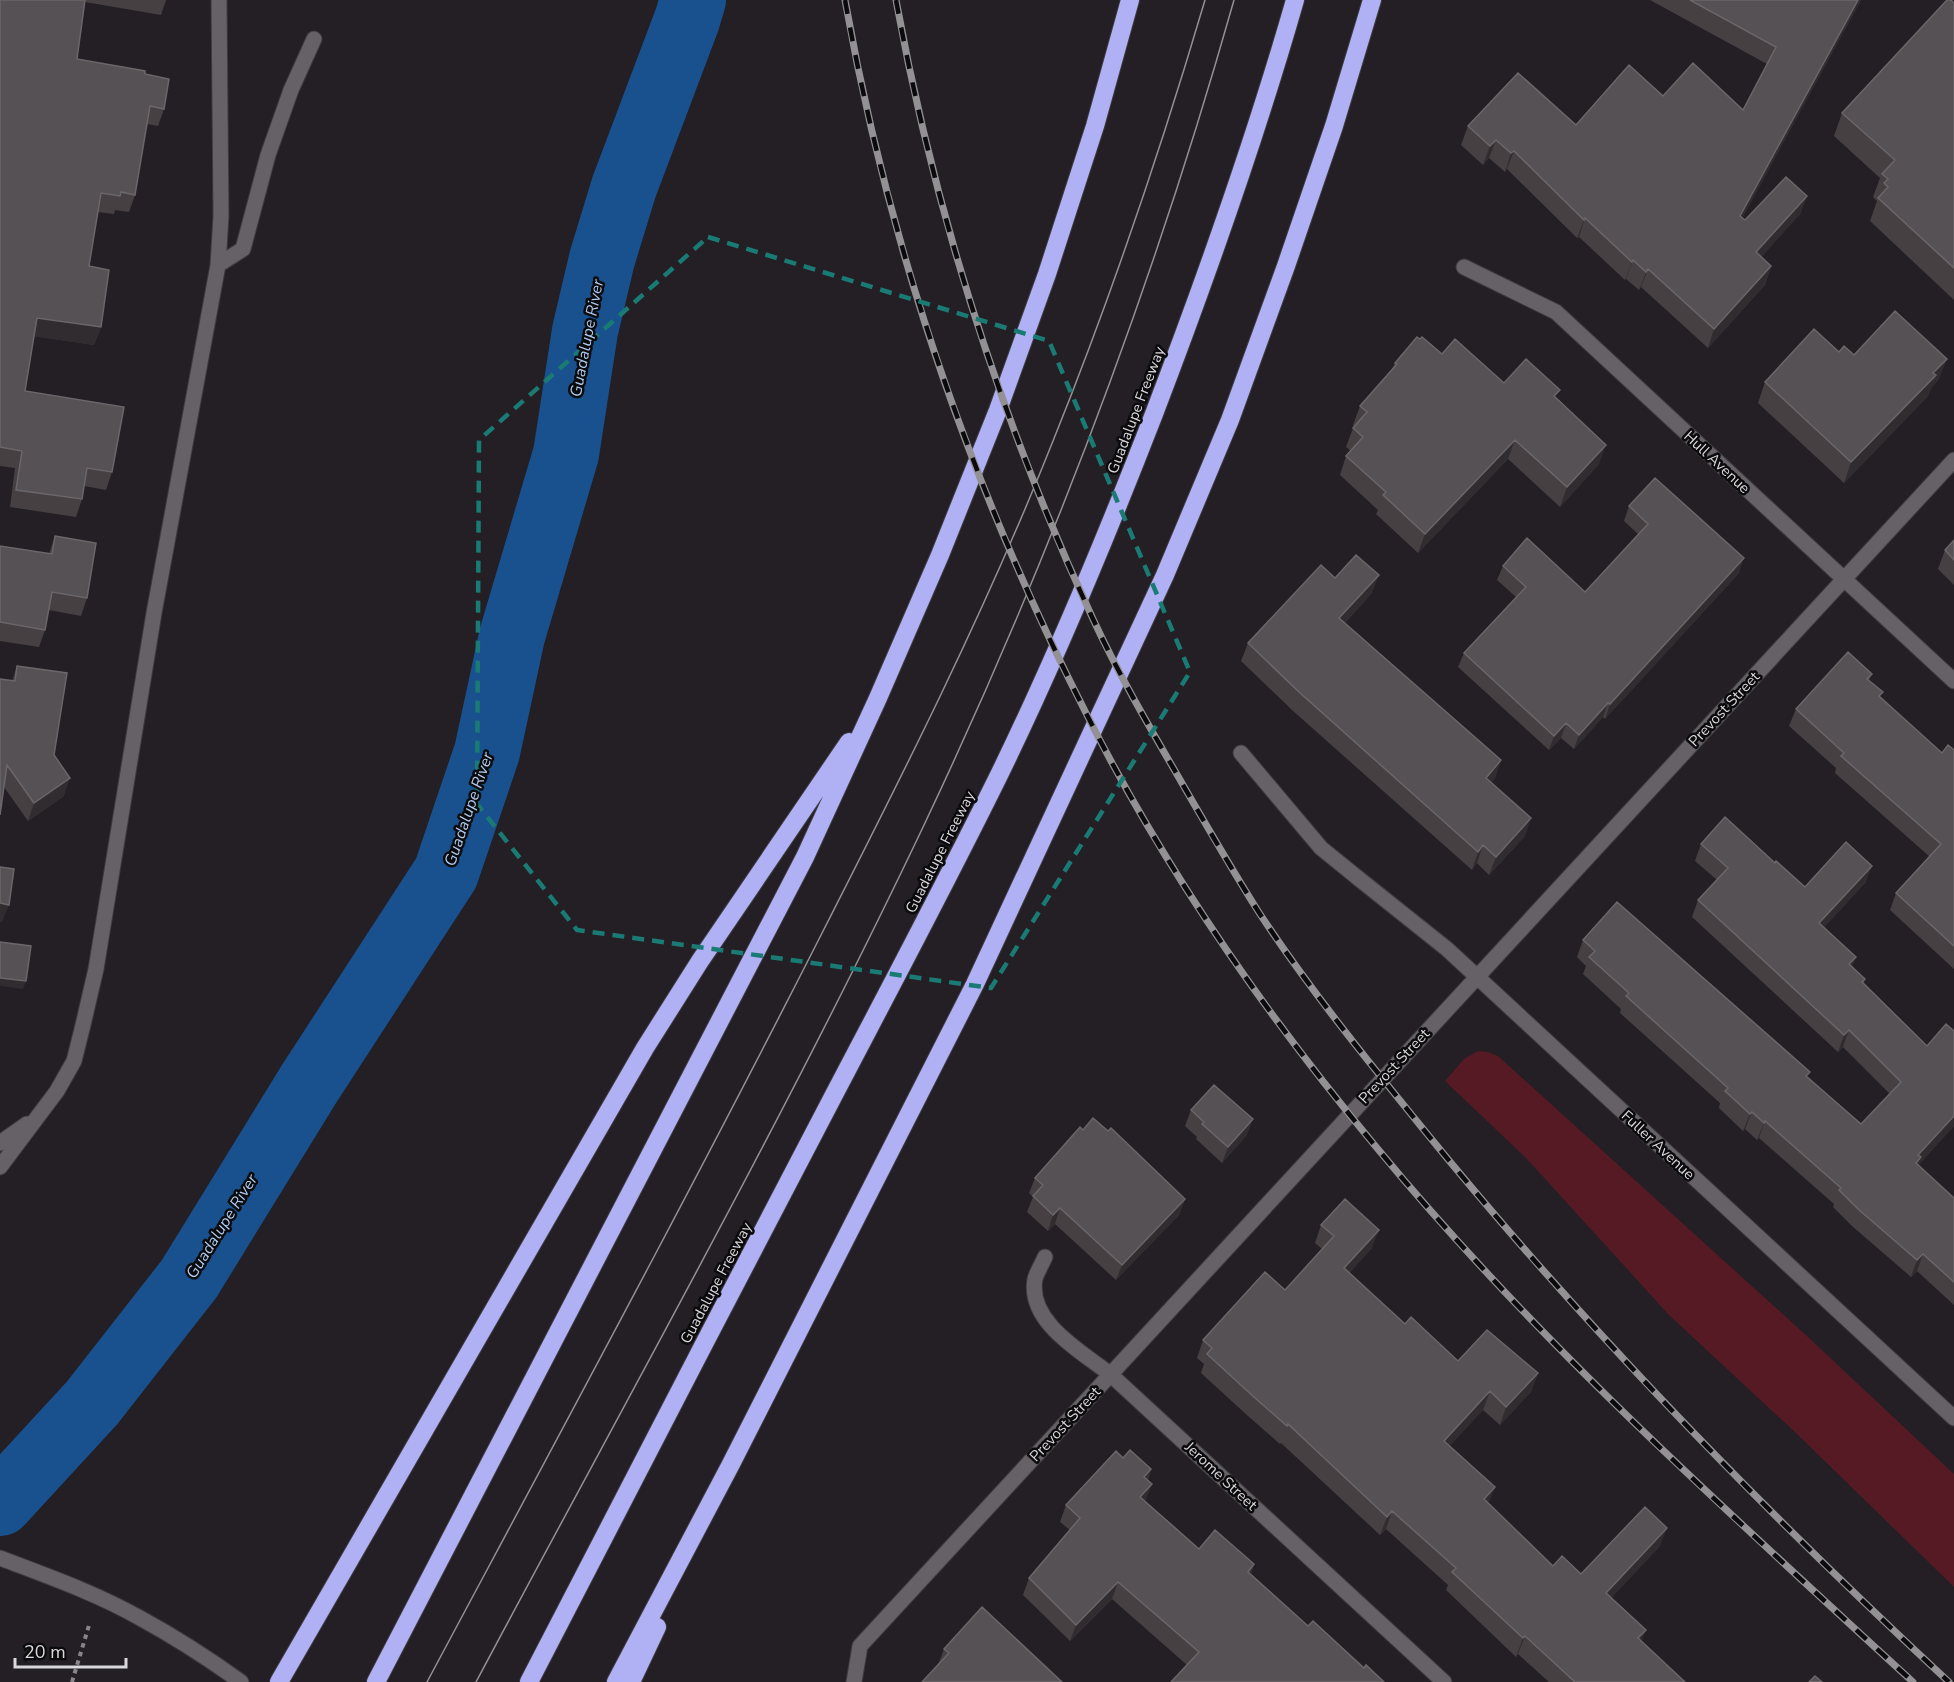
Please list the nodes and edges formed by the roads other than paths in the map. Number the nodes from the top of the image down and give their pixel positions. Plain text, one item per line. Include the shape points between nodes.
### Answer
1 (219, 0) edge
2 (1130, 0) edge
3 (1295, 0) edge
4 (1372, 0) edge
5 (314, 39) dead end
6 (218, 265) junction
7 (1464, 267) dead end
8 (1954, 460) edge
9 (1843, 579) junction
10 (1954, 681) edge
11 (878, 698) junction
12 (1241, 753) dead end
13 (1477, 977) junction
14 (37, 1117) junction
15 (0, 1143) edge
16 (0, 1167) edge
17 (1046, 1257) dead end
18 (1110, 1374) junction
19 (1954, 1418) edge
20 (731, 1464) junction
21 (0, 1558) edge
22 (241, 1682) edge
23 (279, 1682) edge
24 (376, 1682) edge
25 (529, 1682) edge
26 (616, 1682) edge
27 (631, 1682) edge
28 (854, 1682) edge
29 (1444, 1682) edge

1 - 6 street
2 - 11 highway via 1095,126 998,410
3 - 25 highway, Guadalupe Freeway via 1242,173 1187,328 1057,650 1002,770 927,917
4 - 20 highway via 1286,266 1230,420 1165,575 975,984
5 - 6 street via 268,155 243,249
6 - 14 street via 154,613 96,969 74,1061
7 - 9 street, Hull Avenue via 1556,312
8 - 9 street, Prevost Street
9 - 10 street, Hull Avenue
9 - 13 street, Prevost Street
11 - 23 highway via 645,1048
11 - 24 highway via 805,857
12 - 13 street, Fuller Avenue via 1321,848
13 - 18 street, Prevost Street
13 - 19 street, Fuller Avenue
14 - 15 street
14 - 16 street
17 - 18 street, Jerome Street via 1035,1279 1041,1315 1055,1331
18 - 28 street, Prevost Street via 860,1646
18 - 29 street, Jerome Street
20 - 26 highway
20 - 27 highway
21 - 22 street via 138,1617

